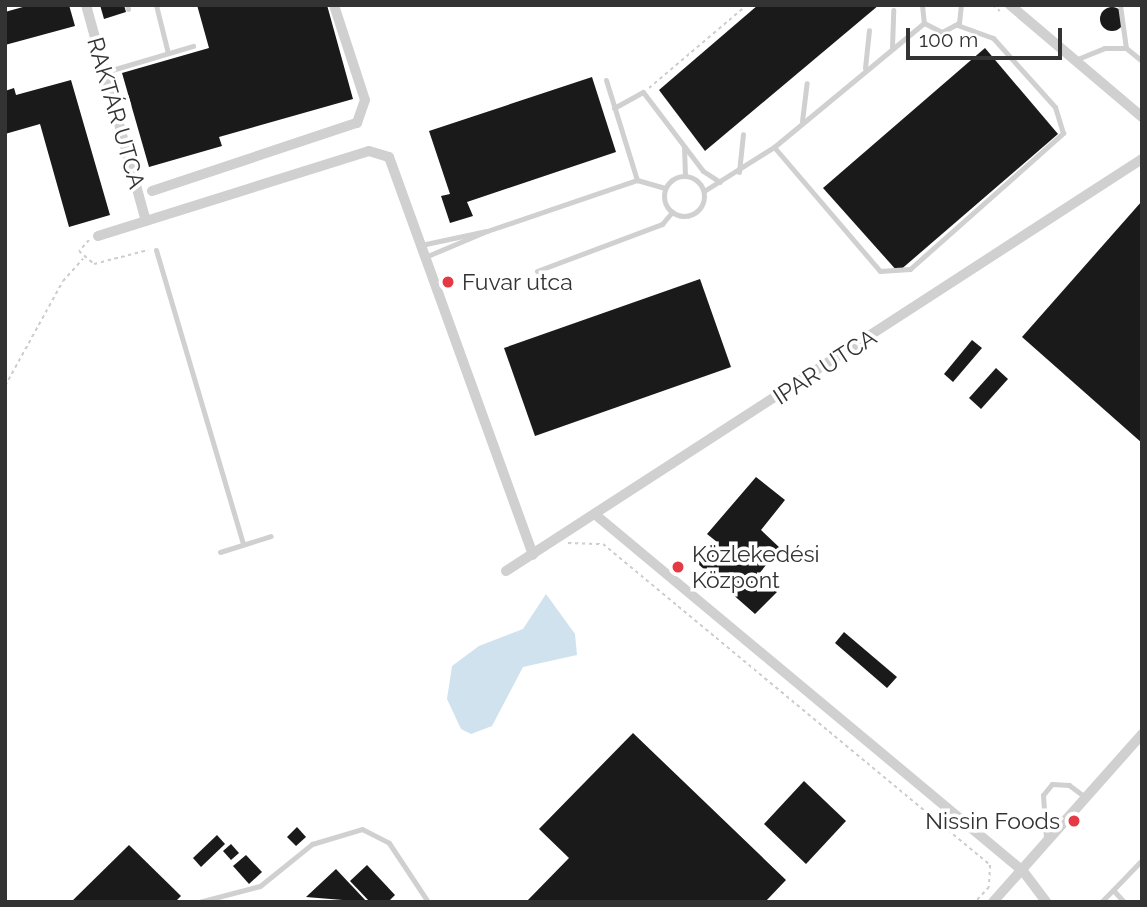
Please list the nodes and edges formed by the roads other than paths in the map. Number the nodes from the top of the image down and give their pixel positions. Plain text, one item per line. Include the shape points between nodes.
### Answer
1 (86, 5) edge
2 (156, 5) edge
3 (334, 5) edge
4 (922, 5) edge
5 (961, 5) edge
6 (1010, 5) edge
7 (1120, 5) edge
8 (893, 10) dead end
9 (924, 23) junction
10 (957, 25) junction
11 (869, 30) dead end
12 (193, 46) dead end
13 (892, 47) junction
14 (1126, 48) junction
15 (168, 53) junction
16 (1075, 60) junction
17 (1142, 61) edge
18 (864, 69) junction
19 (105, 72) junction
20 (606, 80) dead end
21 (807, 83) dead end
22 (614, 108) junction
23 (1142, 117) edge
24 (802, 121) junction
25 (743, 134) dead end
26 (684, 146) junction
27 (774, 147) junction
28 (1142, 159) edge
29 (740, 172) junction
30 (685, 176) junction
31 (637, 180) junction
32 (720, 182) junction
33 (666, 188) junction
34 (152, 191) dead end
35 (704, 191) junction
36 (672, 212) junction
37 (146, 221) junction
38 (487, 231) junction
39 (98, 236) road end
40 (421, 245) junction
41 (156, 250) road end
42 (425, 257) junction
43 (537, 271) dead end
44 (597, 516) junction
45 (271, 536) dead end
46 (243, 544) junction
47 (219, 552) dead end
48 (533, 555) junction
49 (506, 571) dead end
50 (1142, 734) edge
51 (1085, 797) junction
52 (1047, 842) junction
53 (1142, 860) edge
54 (1023, 871) junction
55 (1113, 890) junction
56 (200, 902) edge
57 (428, 902) edge
58 (993, 902) edge
59 (1046, 902) edge
60 (1101, 902) edge
61 (1124, 902) edge

1 - 19 street, RAKTÁR UTCA
2 - 15 lane
3 - 34 street via 365,100 357,123
4 - 9 lane
5 - 10 lane
6 - 16 street
7 - 14 lane
8 - 13 lane
9 - 10 lane via 939,32
9 - 13 lane
10 - 27 lane via 993,38 1055,107 1063,133 910,269 880,271
11 - 18 lane
12 - 15 lane
13 - 18 lane
14 - 16 lane via 1104,48
14 - 17 lane
15 - 19 lane
16 - 23 street
18 - 24 lane
19 - 37 street, RAKTÁR UTCA
20 - 22 lane
21 - 24 lane
22 - 26 lane via 643,92
22 - 31 lane
24 - 27 lane
25 - 29 lane
26 - 30 lane
26 - 32 lane
27 - 29 lane
28 - 44 street, IPAR UTCA
29 - 32 lane
30 - 33 lane
30 - 35 lane
31 - 33 lane
31 - 38 lane
32 - 35 lane
33 - 36 lane
35 - 36 lane via 697,212
36 - 43 lane via 662,224
37 - 39 street
37 - 40 street via 376,152 393,163
38 - 40 lane
38 - 42 lane
40 - 42 street
41 - 46 lane
42 - 48 street
44 - 48 street, IPAR UTCA
44 - 54 street
45 - 46 lane
46 - 47 lane
48 - 49 street, IPAR UTCA
50 - 51 street
51 - 52 street
51 - 52 lane via 1069,785 1052,784 1043,795
52 - 54 street
53 - 55 lane
54 - 58 street
54 - 59 street
55 - 60 lane
55 - 61 lane
56 - 57 lane via 260,886 312,844 362,829 388,843

